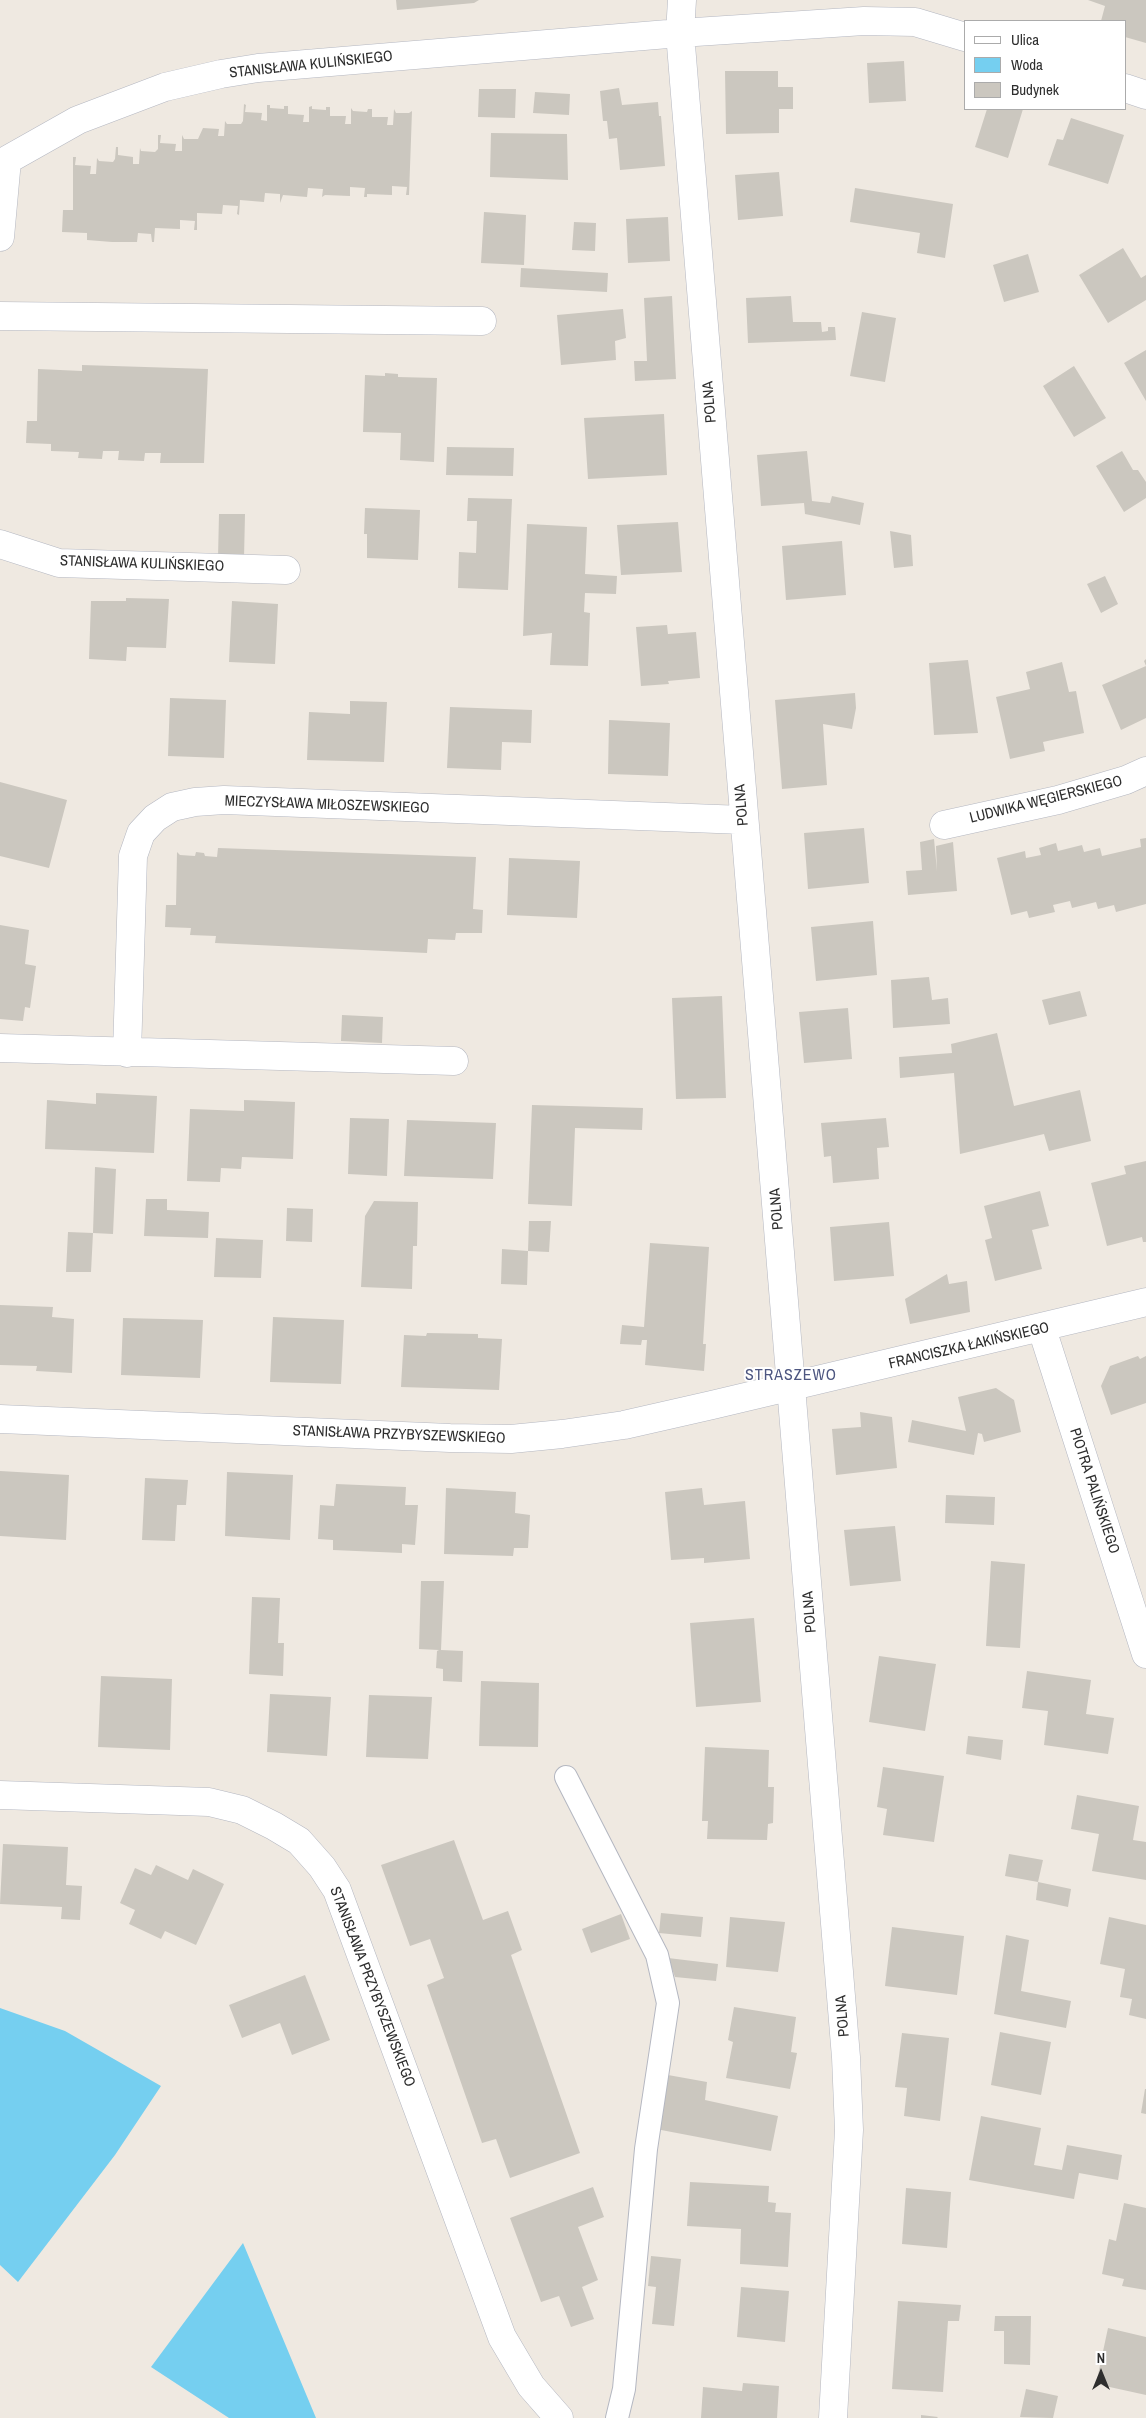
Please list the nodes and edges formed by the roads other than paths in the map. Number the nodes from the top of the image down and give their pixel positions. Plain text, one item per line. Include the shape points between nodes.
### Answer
1 (682, 0) edge
2 (680, 33) junction
3 (964, 36) edge
4 (1126, 88) edge
5 (1146, 95) edge
6 (0, 237) edge
7 (0, 316) edge
8 (482, 321) dead end
9 (0, 544) edge
10 (286, 570) dead end
11 (1146, 771) edge
12 (743, 820) junction
13 (944, 825) dead end
14 (0, 1048) edge
15 (127, 1053) junction
16 (454, 1061) dead end
17 (1146, 1302) edge
18 (1042, 1328) junction
19 (793, 1387) junction
20 (0, 1419) edge
21 (1146, 1654) edge
22 (566, 1778) dead end
23 (0, 1795) edge
24 (559, 2418) edge
25 (617, 2418) edge
26 (833, 2418) edge

1 - 2 street, POLNA
2 - 3 street via 864,21 915,22
2 - 6 street, STANISŁAWA KULIŃSKIEGO via 258,68 165,87 78,120 7,160
2 - 12 street, POLNA
4 - 5 street
7 - 8 street
9 - 10 street, STANISŁAWA KULIŃSKIEGO via 59,562
11 - 13 street, LUDWIKA WĘGIERSKIEGO via 1058,800
12 - 15 street, MIECZYSŁAWA MIŁOSZEWSKIEGO via 224,800 172,807 141,833 134,856
12 - 19 street, POLNA
14 - 15 street
15 - 16 street
17 - 18 street, FRANCISZKA ŁAKIŃSKIEGO
18 - 19 street, FRANCISZKA ŁAKIŃSKIEGO
18 - 21 street, PIOTRA PALIŃSKIEGO
19 - 20 street, STANISŁAWA PRZYBYSZEWSKIEGO via 624,1425 512,1439
19 - 26 street, POLNA via 847,2075 849,2130
22 - 25 lane via 657,1955 668,2004 646,2149 624,2389
23 - 24 street, STANISŁAWA PRZYBYSZEWSKIEGO via 209,1802 242,1810 299,1841 337,1890 502,2338 531,2386

